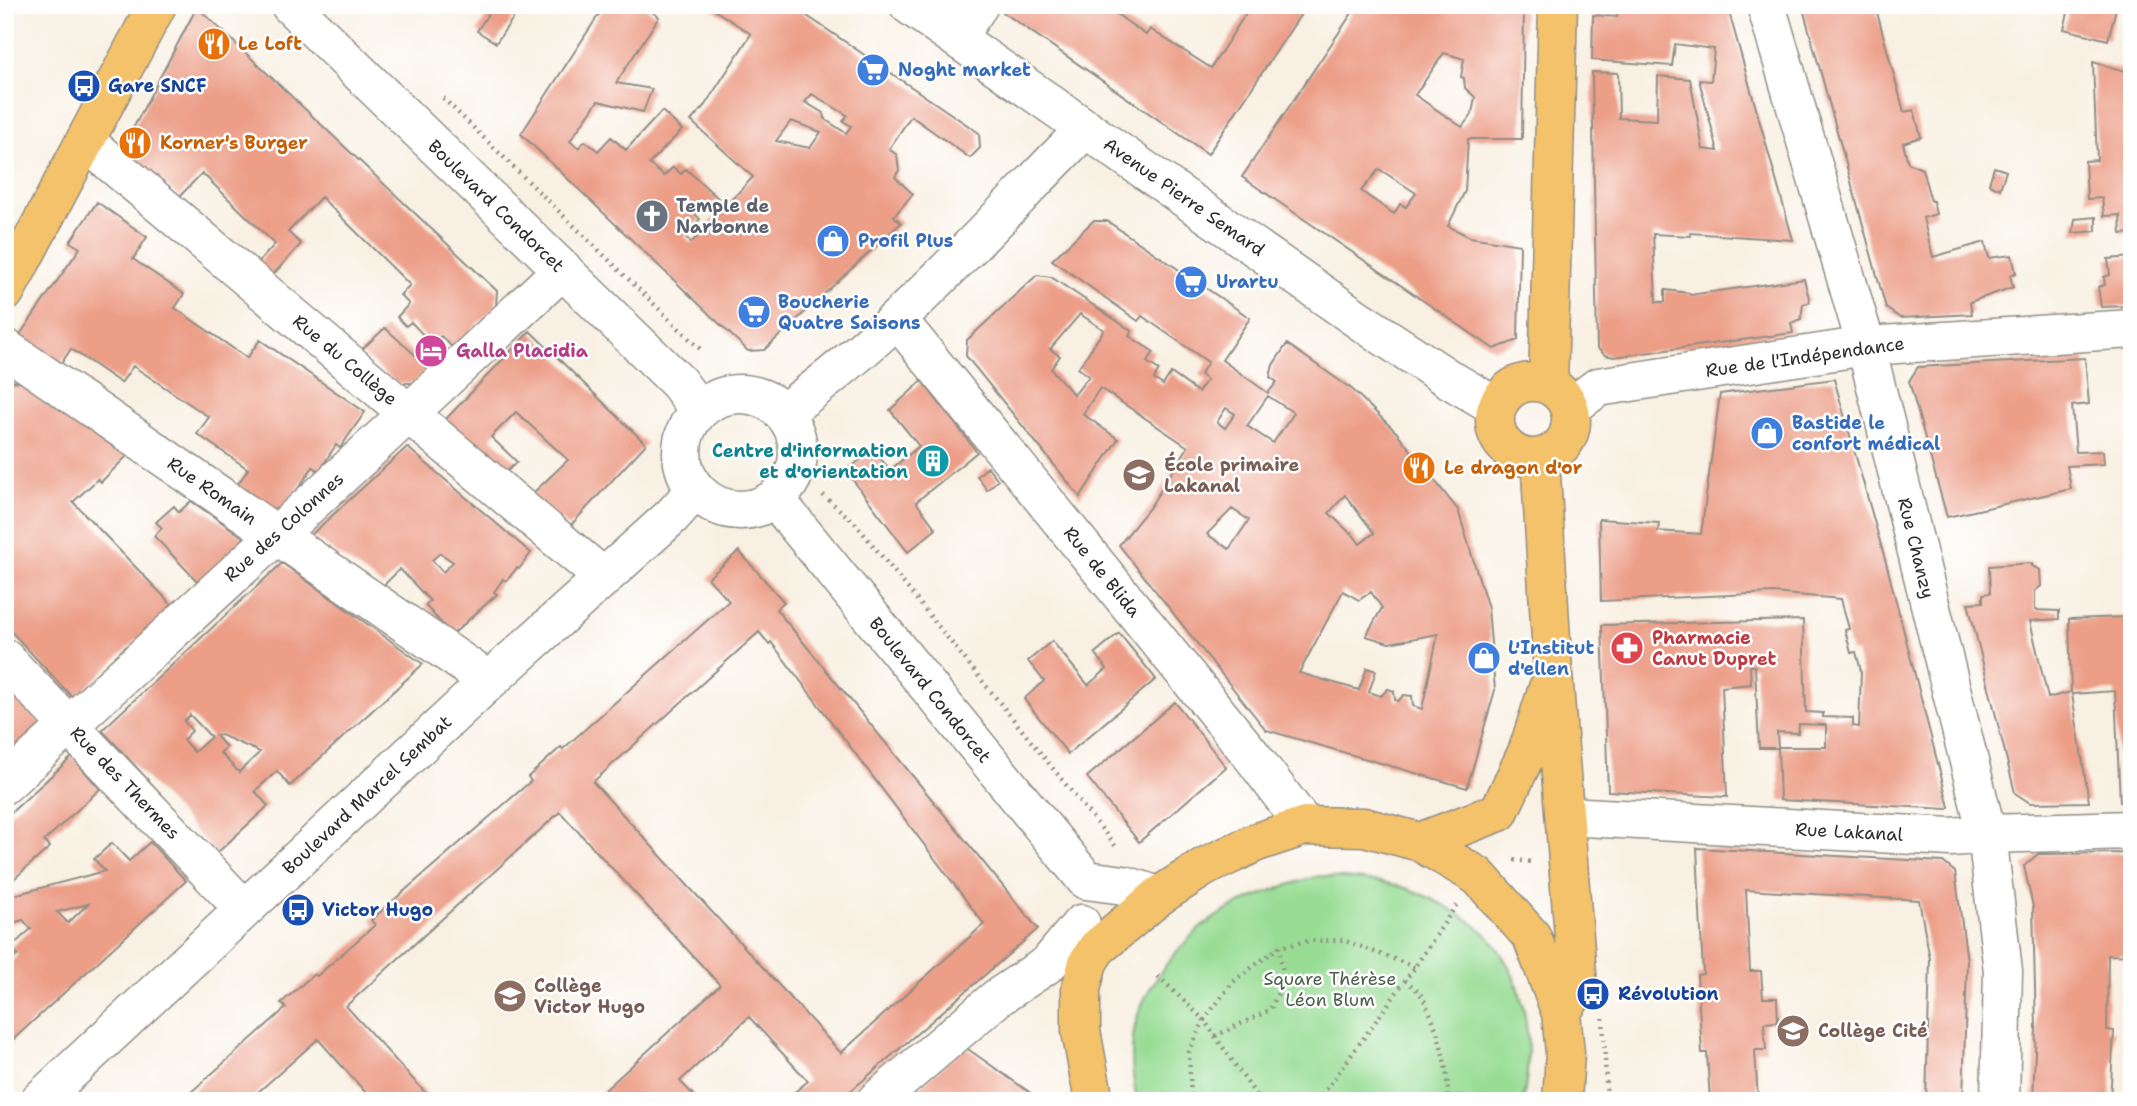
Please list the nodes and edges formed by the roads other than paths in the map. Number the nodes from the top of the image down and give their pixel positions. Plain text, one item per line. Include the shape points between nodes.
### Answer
1 (157, 5) edge
2 (290, 5) edge
3 (909, 5) edge
4 (979, 5) edge
5 (1558, 5) edge
6 (1766, 5) edge
7 (957, 37) junction
8 (1086, 128) junction
9 (86, 142) junction
10 (563, 269) junction
11 (5, 292) edge
12 (898, 320) junction
13 (2132, 329) edge
14 (1866, 346) junction
15 (5, 348) edge
16 (1559, 396) junction
17 (1497, 407) junction
18 (699, 410) junction
19 (784, 412) junction
20 (410, 415) junction
21 (1540, 457) junction
22 (785, 486) junction
23 (695, 490) junction
24 (275, 534) junction
25 (604, 578) junction
26 (5, 659) edge
27 (1553, 673) junction
28 (489, 681) junction
29 (69, 725) junction
30 (5, 784) edge
31 (1566, 816) junction
32 (1305, 826) junction
33 (2132, 830) edge
34 (1987, 834) junction
35 (1420, 842) junction
36 (1086, 880) junction
37 (1159, 896) junction
38 (244, 909) junction
39 (1088, 945) junction
40 (1561, 1013) junction
41 (39, 1101) edge
42 (876, 1101) edge
43 (1094, 1101) edge
44 (1562, 1101) edge
45 (2000, 1101) edge

1 - 9 main road
2 - 10 street, Boulevard Condorcet
3 - 7 street, Avenue Pierre Semard
4 - 7 street
5 - 16 main road
6 - 14 street, Rue Chanzy
7 - 8 street, Avenue Pierre Semard
8 - 12 street
8 - 17 street, Avenue Pierre Semard via 1359,320
9 - 11 main road
9 - 20 street, Rue du Collège
10 - 18 street, Boulevard Condorcet via 678,382
10 - 20 street, Rue des Colonnes
12 - 19 street
12 - 32 street, Rue de Blida
13 - 14 street, Rue de l'Indépendance
14 - 16 street, Rue de l'Indépendance
14 - 34 street, Rue Chanzy
15 - 24 street, Rue Romain
16 - 17 main road via 1524,383 1513,388
16 - 21 main road via 1572,421 1569,433 1562,445
17 - 21 main road via 1497,432 1504,444 1527,457
18 - 19 street via 721,396 736,393 757,395
18 - 23 street via 685,430 681,454
19 - 22 street via 797,434 799,458
20 - 24 street, Rue des Colonnes
20 - 25 street, Rue du Collège
21 - 27 main road
22 - 23 street via 754,509 734,510 718,506
22 - 36 street, Boulevard Condorcet
23 - 25 street, Boulevard Marcel Sembat
24 - 28 street, Rue Romain
24 - 29 street, Rue des Colonnes
25 - 28 street, Boulevard Marcel Sembat
26 - 29 street, Rue des Thermes
27 - 31 main road
27 - 35 main road via 1528,750 1499,812
28 - 38 street, Boulevard Marcel Sembat
29 - 30 street, Rue des Colonnes
29 - 38 street, Rue des Thermes
31 - 34 street, Rue Lakanal via 1951,838
31 - 40 main road via 1578,987
32 - 35 main road via 1364,827
32 - 37 main road via 1204,867
33 - 34 street, Rue Lakanal
34 - 45 street, Rue Chanzy via 2003,971
35 - 40 main road via 1478,876 1532,937
36 - 37 street
36 - 39 street
37 - 39 main road
38 - 41 street, Boulevard Marcel Sembat
39 - 42 street via 1048,964 997,999
39 - 43 main road via 1081,1031
40 - 44 main road via 1565,1053

